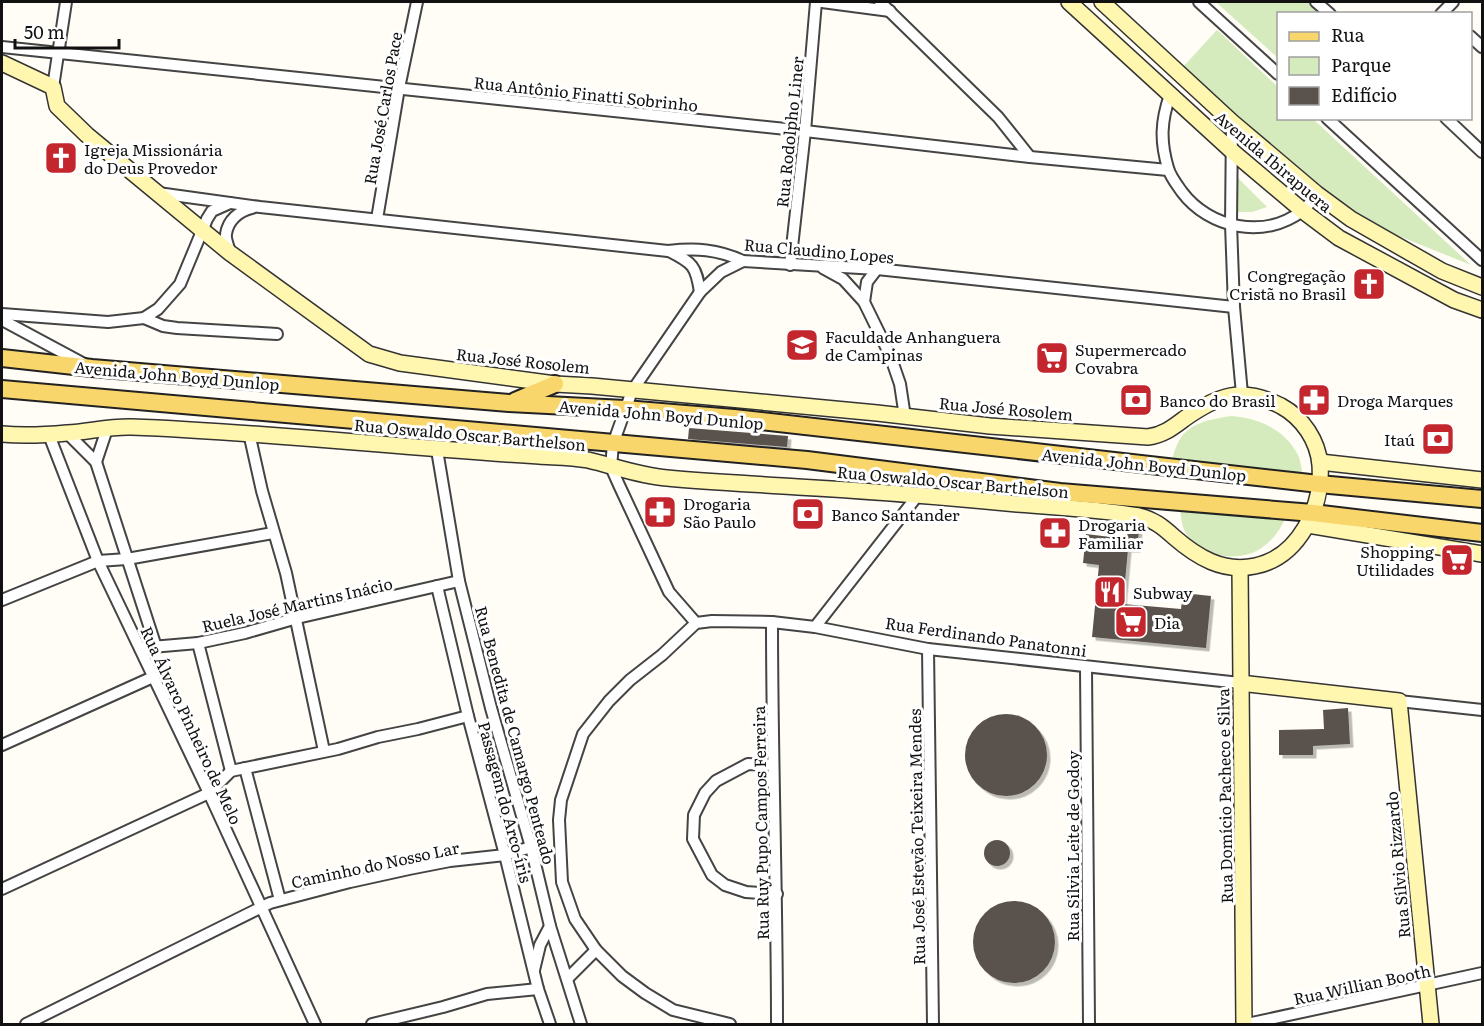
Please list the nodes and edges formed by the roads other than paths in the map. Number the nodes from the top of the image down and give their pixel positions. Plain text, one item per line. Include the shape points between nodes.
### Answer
1 (66, 2) edge
2 (417, 2) edge
3 (816, 2) edge
4 (822, 2) edge
5 (880, 2) edge
6 (1069, 2) edge
7 (1102, 2) edge
8 (1199, 2) edge
9 (1316, 2) edge
10 (891, 11) junction
11 (1328, 12) edge
12 (2, 47) edge
13 (57, 54) junction
14 (2, 63) edge
15 (1277, 73) edge
16 (53, 87) junction
17 (399, 88) junction
18 (1170, 95) junction
19 (1329, 120) edge
20 (1448, 120) edge
21 (1232, 123) junction
22 (805, 131) junction
23 (1233, 152) junction
24 (1482, 152) edge
25 (1030, 157) junction
26 (1168, 170) junction
27 (158, 192) junction
28 (1317, 194) junction
29 (230, 203) junction
30 (260, 207) junction
31 (1302, 211) junction
32 (377, 219) junction
33 (1232, 224) junction
34 (203, 231) junction
35 (668, 251) junction
36 (230, 253) junction
37 (1482, 260) edge
38 (743, 261) junction
39 (790, 265) junction
40 (820, 267) junction
41 (877, 269) junction
42 (1482, 287) edge
43 (700, 292) junction
44 (864, 302) junction
45 (1234, 307) junction
46 (1482, 310) edge
47 (2, 314) edge
48 (144, 318) junction
49 (2, 320) edge
50 (277, 334) dead end
51 (2, 358) edge
52 (92, 368) junction
53 (555, 384) junction
54 (2, 389) edge
55 (632, 391) junction
56 (1242, 394) junction
57 (510, 403) junction
58 (625, 409) junction
59 (905, 417) junction
60 (107, 429) junction
61 (249, 433) junction
62 (2, 434) edge
63 (67, 434) junction
64 (49, 435) junction
65 (1148, 437) joint
66 (613, 444) junction
67 (437, 450) junction
68 (96, 462) junction
69 (1320, 462) junction
70 (611, 467) junction
71 (1482, 480) edge
72 (1319, 484) junction
73 (918, 495) junction
74 (1482, 499) edge
75 (1138, 516) joint
76 (1310, 519) junction
77 (1482, 532) edge
78 (273, 533) junction
79 (1482, 554) edge
80 (127, 559) junction
81 (98, 561) junction
82 (1240, 568) junction
83 (459, 581) junction
84 (437, 586) junction
85 (2, 600) edge
86 (297, 618) junction
87 (772, 622) junction
88 (696, 623) junction
89 (815, 627) junction
90 (198, 643) junction
91 (156, 647) junction
92 (140, 648) junction
93 (928, 649) junction
94 (1086, 668) junction
95 (153, 677) junction
96 (1240, 683) junction
97 (1399, 701) junction
98 (1482, 710) edge
99 (468, 716) junction
100 (2, 745) edge
101 (324, 751) junction
102 (772, 765) junction
103 (245, 768) junction
104 (231, 771) junction
105 (209, 793) junction
106 (531, 847) junction
107 (505, 855) junction
108 (2, 889) edge
109 (777, 894) junction
110 (280, 900) junction
111 (261, 908) junction
112 (550, 926) junction
113 (596, 950) junction
114 (534, 973) junction
115 (1482, 973) edge
116 (568, 978) junction
117 (1427, 985) junction
118 (537, 989) junction
119 (26, 1024) edge
120 (315, 1024) edge
121 (372, 1024) edge
122 (550, 1024) edge
123 (581, 1024) edge
124 (730, 1024) edge
125 (777, 1024) edge
126 (933, 1024) edge
127 (1089, 1024) edge
128 (1246, 1024) edge
129 (1431, 1024) edge

1 - 13 street
2 - 17 street, Rua José Carlos Pace
3 - 22 street, Rua Rodolpho Liner
4 - 10 street
5 - 10 street
6 - 18 street, Avenida Ibirapuera
7 - 21 street, Avenida Ibirapuera
8 - 15 street
9 - 11 street
10 - 25 street via 998,117
12 - 13 street, Rua Antônio Finatti Sobrinho
13 - 16 street
13 - 17 street, Rua Antônio Finatti Sobrinho
14 - 16 street
16 - 27 street, Rua José Rosolem via 57,106
17 - 22 street, Rua Antônio Finatti Sobrinho
17 - 32 street, Rua José Carlos Pace
18 - 23 street, Avenida Ibirapuera
18 - 26 street via 1162,119
19 - 37 street
20 - 24 street
21 - 23 street
21 - 28 street, Avenida Ibirapuera
22 - 25 street, Rua Antônio Finatti Sobrinho
22 - 39 street, Rua Rodolpho Liner
23 - 31 street, Avenida Ibirapuera
23 - 33 street
25 - 26 street, Rua Antônio Finatti Sobrinho
26 - 33 street via 1198,208 1212,218
27 - 29 street, Rua Claudino Lopes
27 - 34 street, Rua José Rosolem
28 - 31 street
28 - 42 street, Avenida Ibirapuera via 1442,271
29 - 30 street, Rua Claudino Lopes
29 - 34 street via 212,211
30 - 32 street, Rua Claudino Lopes
30 - 36 street, Rua Claudino Lopes via 242,210 230,224 225,235
31 - 33 street via 1280,223 1256,228
31 - 46 street, Avenida Ibirapuera via 1339,238 1454,300
32 - 35 street, Rua Claudino Lopes
33 - 45 street
34 - 36 street, Rua José Rosolem
34 - 48 street via 180,284 158,309
35 - 38 street, Rua Claudino Lopes via 726,253
35 - 43 street via 686,260 697,272
36 - 53 street, Rua José Rosolem via 369,354 400,363
38 - 39 street, Rua Claudino Lopes
38 - 43 street via 721,272
39 - 40 street, Rua Claudino Lopes
40 - 41 street, Rua Claudino Lopes
40 - 44 street via 843,279
41 - 44 street via 867,282
41 - 45 street, Rua Claudino Lopes
43 - 55 street
44 - 59 street via 900,384
45 - 56 street
47 - 48 street via 108,322
48 - 50 street via 177,328
49 - 52 street
51 - 52 main road, Avenida John Boyd Dunlop
52 - 57 main road, Avenida John Boyd Dunlop
53 - 55 street, Rua José Rosolem
53 - 57 main road
54 - 66 main road, Avenida John Boyd Dunlop
55 - 58 street
55 - 59 street, Rua José Rosolem
56 - 65 street, Avenida John Boyd Dunlop via 1206,404 1165,433
56 - 69 street, Avenida John Boyd Dunlop via 1266,399 1288,410 1311,435
57 - 58 main road, Avenida John Boyd Dunlop
58 - 66 street
58 - 72 main road, Avenida John Boyd Dunlop
59 - 65 street, Rua José Rosolem
60 - 61 street, Rua Oswaldo Oscar Barthelson via 125,426
60 - 63 street, Rua Oswaldo Oscar Barthelson
60 - 68 street
61 - 67 street, Rua Oswaldo Oscar Barthelson
61 - 78 street
62 - 64 street, Rua Oswaldo Oscar Barthelson
63 - 64 street, Rua Oswaldo Oscar Barthelson
63 - 68 street
64 - 81 street, Rua Álvaro Pinheiro de Melo
66 - 70 street
66 - 76 main road, Avenida John Boyd Dunlop via 807,460
67 - 70 street, Rua Oswaldo Oscar Barthelson via 584,459
67 - 83 street, Rua Benedita de Camargo Penteado
68 - 80 street
69 - 71 street
69 - 72 street, Avenida John Boyd Dunlop
70 - 73 street, Rua Oswaldo Oscar Barthelson via 662,478
70 - 88 street via 669,592
72 - 74 main road, Avenida John Boyd Dunlop
72 - 76 street, Avenida John Boyd Dunlop
73 - 75 street, Rua Oswaldo Oscar Barthelson
73 - 89 street
75 - 82 street, Avenida John Boyd Dunlop via 1156,522 1203,559
76 - 77 main road, Avenida John Boyd Dunlop
76 - 79 street
76 - 82 street, Avenida John Boyd Dunlop via 1295,543 1271,560
78 - 80 street
78 - 86 street
80 - 81 street
80 - 91 street
81 - 85 street
81 - 92 street, Rua Álvaro Pinheiro de Melo
82 - 96 street, Rua Domício Pacheco e Silva
83 - 84 street, Ruela José Martins Inácio
83 - 106 street, Rua Benedita de Camargo Penteado via 490,708
84 - 86 street, Ruela José Martins Inácio
84 - 99 street, Passagem do Arco-íris
86 - 90 street, Ruela José Martins Inácio
86 - 101 street
87 - 88 street, Rua Ferdinando Panatonni
87 - 89 street, Rua Ferdinando Panatonni
87 - 102 street, Rua Ruy Pupo Campos Ferreira
88 - 113 street via 609,701 583,734 568,776 559,820 562,882 575,919
89 - 93 street, Rua Ferdinando Panatonni
90 - 91 street, Ruela José Martins Inácio
90 - 104 street
91 - 92 street, Ruela José Martins Inácio
92 - 95 street, Rua Álvaro Pinheiro de Melo
93 - 94 street, Rua Ferdinando Panatonni
93 - 126 street, Rua José Estevão Teixeira Mendes
94 - 96 street, Rua Ferdinando Panatonni
94 - 127 street, Rua Sílvia Leite de Godoy
95 - 100 street
95 - 105 street, Rua Álvaro Pinheiro de Melo
96 - 97 street, Rua Ferdinando Panatonni
96 - 128 street, Rua Domício Pacheco e Silva
97 - 98 street, Rua Ferdinando Panatonni
97 - 117 street, Rua Sílvio Rizzardo
99 - 101 street
99 - 107 street, Passagem do Arco-íris
101 - 103 street
102 - 109 street, Rua Ruy Pupo Campos Ferreira
102 - 109 street via 748,764 716,781 694,815 693,839 712,875 725,885 746,892
103 - 104 street
103 - 110 street
104 - 105 street
105 - 108 street
105 - 111 street, Rua Álvaro Pinheiro de Melo
106 - 107 street, Caminho do Nosso Lar
106 - 112 street, Rua Benedita de Camargo Penteado
107 - 110 street, Caminho do Nosso Lar via 409,869
107 - 114 street, Passagem do Arco-íris
109 - 125 street, Rua Ruy Pupo Campos Ferreira
110 - 111 street, Caminho do Nosso Lar
111 - 119 street, Caminho do Nosso Lar
111 - 120 street, Rua Álvaro Pinheiro de Melo
112 - 114 street via 540,945
112 - 116 street, Rua Benedita de Camargo Penteado
113 - 116 street
113 - 124 street via 621,976 673,1010
114 - 118 street, Passagem do Arco-íris
115 - 117 street, Rua Willian Booth
116 - 123 street, Rua Benedita de Camargo Penteado
117 - 128 street, Rua Willian Booth
117 - 129 street, Rua Sílvio Rizzardo
118 - 121 street via 487,994
118 - 122 street, Passagem do Arco-íris

